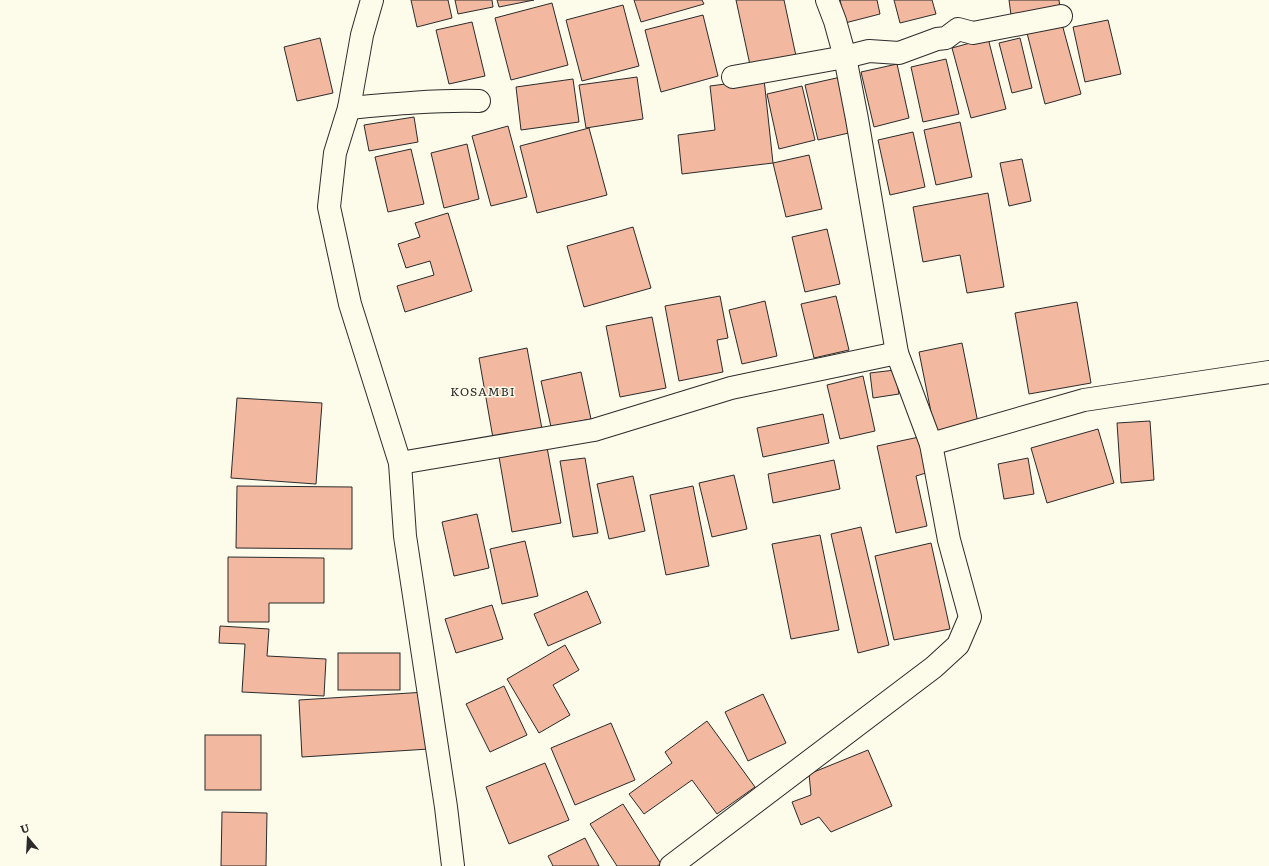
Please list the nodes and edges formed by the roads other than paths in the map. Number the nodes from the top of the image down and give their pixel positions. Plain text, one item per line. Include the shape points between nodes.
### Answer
1 (372, 0) edge
2 (827, 0) edge
3 (1061, 16) dead end
4 (845, 57) junction
5 (733, 77) dead end
6 (479, 101) dead end
7 (349, 108) junction
8 (897, 353) junction
9 (1269, 372) edge
10 (932, 444) junction
11 (400, 463) junction
12 (453, 866) edge
13 (671, 866) edge

1 - 7 street via 362,35
2 - 4 street
3 - 4 street via 974,32 958,29 946,38 937,38 899,53 869,51
4 - 5 street
4 - 8 street
6 - 7 street via 415,102
7 - 11 street via 335,153 329,207 350,304
8 - 10 street
8 - 11 street via 731,388 594,430
9 - 10 street via 1084,400
10 - 13 street via 949,540 970,617 958,645 934,668
11 - 12 street via 405,536

